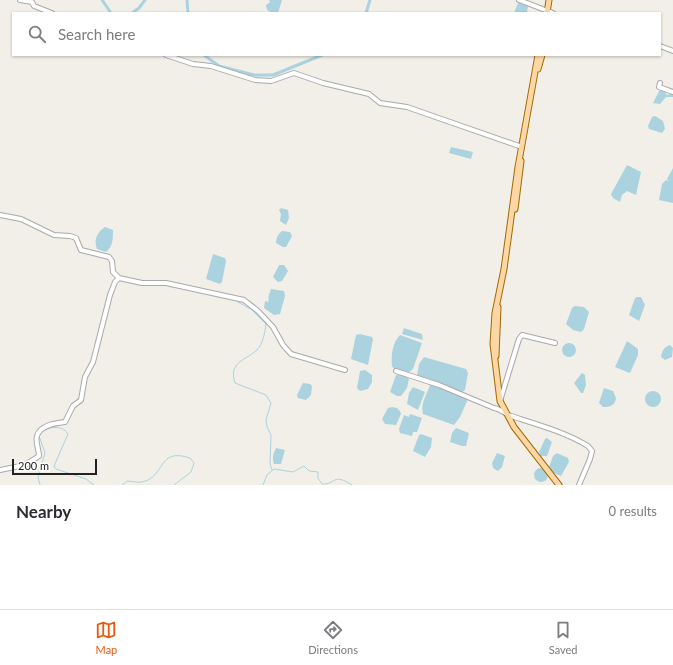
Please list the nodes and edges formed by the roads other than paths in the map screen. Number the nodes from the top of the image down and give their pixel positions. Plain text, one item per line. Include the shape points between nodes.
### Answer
1 (20, 0) edge
2 (519, 0) edge
3 (549, 0) edge
4 (49, 12) edge
5 (547, 12) edge
6 (549, 12) edge
7 (661, 46) edge
8 (673, 51) edge
9 (169, 56) edge
10 (538, 56) edge
11 (542, 56) edge
12 (535, 76) junction
13 (660, 83) dead end
14 (673, 92) edge
15 (522, 147) junction
16 (0, 215) edge
17 (119, 278) junction
18 (555, 343) dead end
19 (345, 370) dead end
20 (396, 371) dead end
21 (500, 401) junction
22 (505, 412) junction
23 (0, 470) edge
24 (559, 485) edge
25 (579, 485) edge

1 - 4 street via 32,2 34,6
2 - 5 street
3 - 6 main road
7 - 8 street
9 - 15 street via 255,80 271,80 294,73 369,94 380,103 408,107
10 - 12 main road
11 - 12 main road
12 - 15 main road
13 - 14 street via 659,87
15 - 21 main road via 516,204 512,214 493,333
16 - 17 street via 21,219 54,235 76,238 81,250 109,257 113,272
17 - 19 street via 142,283 166,283 244,300 258,310 291,354
17 - 23 street via 110,295 93,362 85,377 81,400 73,406 65,422 52,423 40,430 36,436 39,456 25,466
18 - 21 street via 522,335
20 - 22 street via 439,385
21 - 22 main road
22 - 24 main road
22 - 25 street via 588,446 592,451

